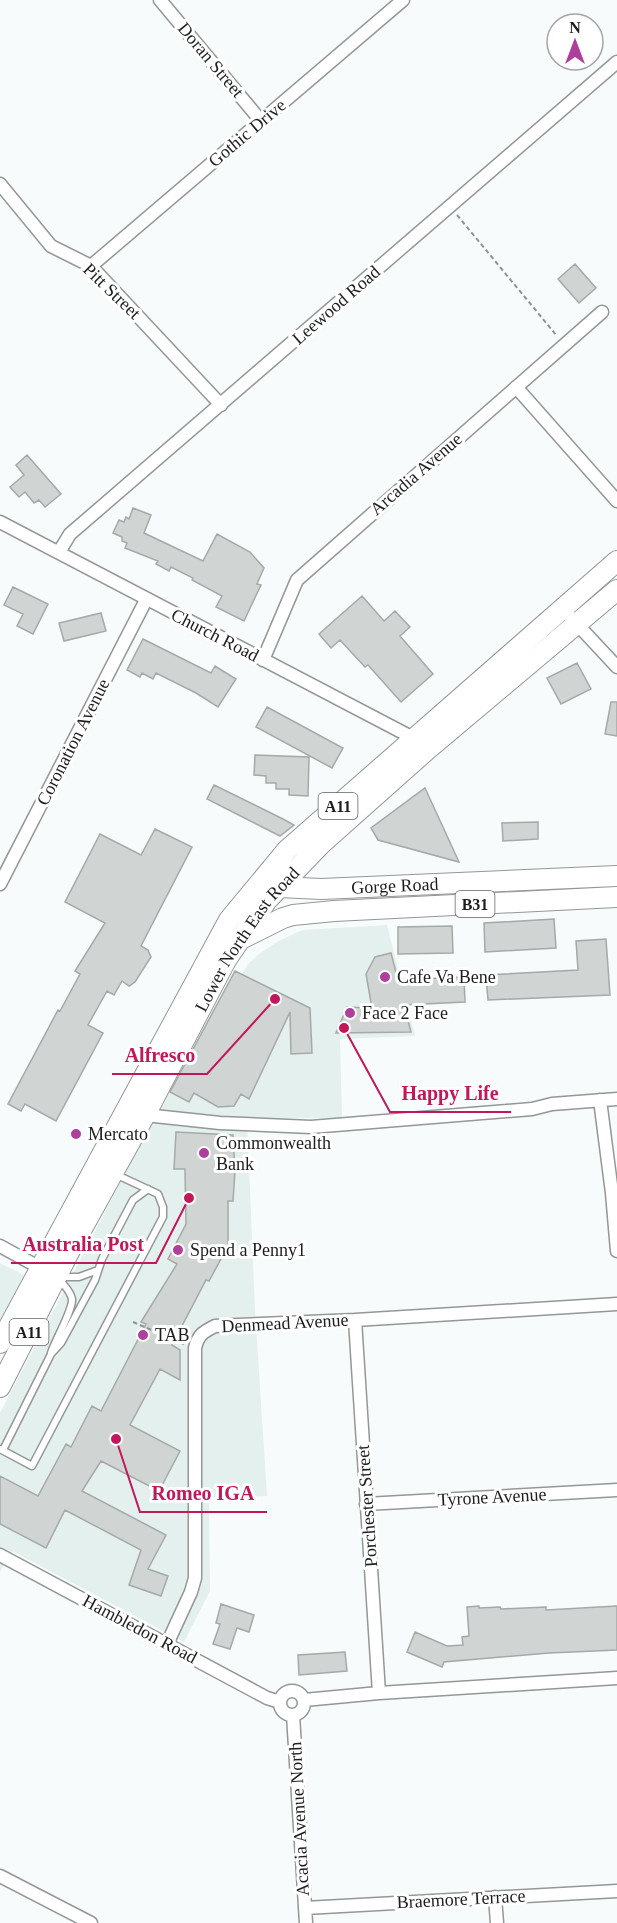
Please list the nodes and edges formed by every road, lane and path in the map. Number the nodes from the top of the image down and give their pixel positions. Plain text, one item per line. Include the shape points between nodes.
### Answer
1 (160, 0) edge
2 (403, 0) edge
3 (617, 62) edge
4 (261, 121) junction
5 (0, 184) edge
6 (450, 206) junction
7 (91, 266) junction
8 (602, 312) dead end
9 (564, 345) junction
10 (516, 387) junction
11 (221, 405) junction
12 (617, 501) edge
13 (0, 522) edge
14 (59, 552) junction
15 (617, 561) edge
16 (617, 590) edge
17 (146, 600) junction
18 (562, 608) junction
19 (577, 624) junction
20 (263, 660) junction
21 (617, 667) edge
22 (422, 743) junction
23 (617, 876) edge
24 (272, 882) junction
25 (0, 884) edge
26 (617, 897) edge
27 (334, 911) junction
28 (240, 939) junction
29 (617, 1099) edge
30 (600, 1100) junction
31 (145, 1115) junction
32 (113, 1173) junction
33 (148, 1189) junction
34 (0, 1245) edge
35 (617, 1251) edge
36 (40, 1267) junction
37 (98, 1270) junction
38 (57, 1276) junction
39 (617, 1304) edge
40 (354, 1320) junction
41 (133, 1322) dead end
42 (0, 1343) edge
43 (195, 1348) junction
44 (51, 1354) junction
45 (0, 1386) edge
46 (1, 1449) edge
47 (617, 1490) edge
48 (366, 1504) junction
49 (0, 1555) edge
50 (167, 1644) junction
51 (617, 1678) edge
52 (379, 1693) junction
53 (304, 1700) junction
54 (280, 1702) junction
55 (293, 1715) junction
56 (0, 1876) edge
57 (617, 1891) edge
58 (495, 1897) junction
59 (304, 1908) junction
60 (91, 1923) edge
61 (306, 1923) edge
62 (497, 1923) edge

1 - 4 street, Doran Street
2 - 4 street, Gothic Drive
3 - 6 street, Leewood Road
4 - 7 street, Gothic Drive
5 - 7 street, Pitt Street via 51,246
6 - 9 path
6 - 11 street, Leewood Road
7 - 11 street, Pitt Street
8 - 9 street, Arcadia Avenue
9 - 10 street, Arcadia Avenue
10 - 12 street
10 - 20 street, Arcadia Avenue via 297,580
11 - 14 street, Leewood Road via 70,534
13 - 14 street, Church Road
14 - 17 street, Church Road
15 - 18 main road, Lower North East Road / A11
16 - 19 main road, Lower North East Road / A11
17 - 20 street, Church Road
17 - 25 street, Coronation Avenue
18 - 19 street
18 - 22 main road, Lower North East Road / A11
19 - 21 street
19 - 22 main road, Lower North East Road / A11
20 - 22 street, Church Road
22 - 24 main road, Lower North East Road / A11 via 287,850
23 - 24 main road, Gorge Road / B31 via 321,889
24 - 27 main road, Gorge Road / B31 via 292,897
24 - 28 main road, Lower North East Road / A11 via 267,900
24 - 36 main road, Lower North East Road / A11 via 229,920
26 - 27 main road, Gorge Road / B31
27 - 28 main road, Gorge Road / B31 via 282,918
28 - 31 main road, Lower North East Road / A11
29 - 30 street
30 - 31 street via 311,1127
30 - 35 street
31 - 32 main road, Lower North East Road / A11
32 - 33 lane
32 - 38 main road, Lower North East Road / A11
33 - 37 lane via 133,1200
33 - 46 lane via 158,1194 164,1207 163,1217 32,1466
34 - 36 street
36 - 38 street
36 - 42 main road, Lower North East Road / A11
37 - 38 lane via 79,1276
37 - 44 lane via 61,1343
38 - 44 lane via 69,1291 72,1306
38 - 45 main road, Lower North East Road / A11
39 - 40 street, Denmead Avenue
40 - 43 street, Denmead Avenue via 215,1326 197,1337
40 - 48 street, Porchester Street
41 - 43 path
43 - 50 street via 195,1578
44 - 46 lane
47 - 48 street, Tyrone Avenue
48 - 52 street, Porchester Street
49 - 50 street, Hambledon Road
50 - 54 street, Hambledon Road
51 - 52 street
52 - 53 street
53 - 54 street via 299,1693 289,1691
53 - 55 street via 302,1710
54 - 55 street via 282,1710
55 - 59 street, Acacia Avenue North
56 - 60 street
57 - 58 street, Braemore Terrace
58 - 59 street, Braemore Terrace
58 - 62 street
59 - 61 street, Acacia Avenue North

